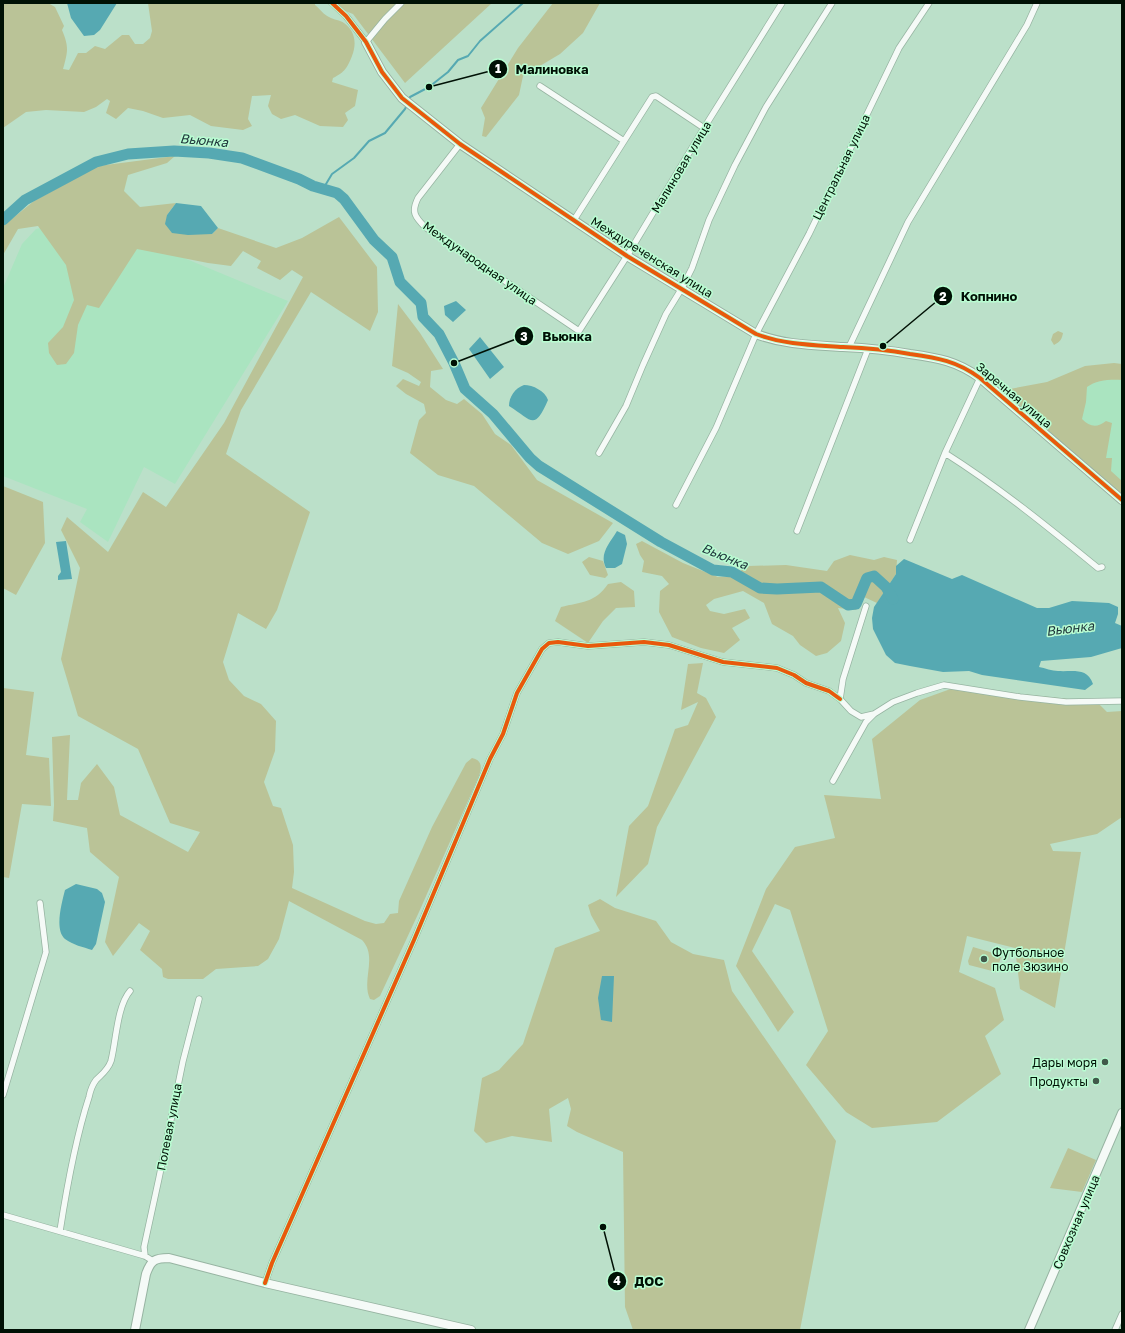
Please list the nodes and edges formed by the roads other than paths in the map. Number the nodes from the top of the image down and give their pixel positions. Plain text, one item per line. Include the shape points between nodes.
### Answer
1 (332, 3) edge
2 (401, 3) edge
3 (782, 3) edge
4 (832, 3) edge
5 (929, 3) edge
6 (1037, 3) edge
7 (366, 42) junction
8 (540, 86) dead end
9 (704, 128) junction
10 (624, 141) junction
11 (460, 144) junction
12 (574, 220) junction
13 (627, 256) junction
14 (682, 288) junction
15 (579, 331) joint
16 (756, 334) junction
17 (849, 347) junction
18 (868, 349) junction
19 (980, 378) junction
20 (599, 453) dead end
21 (945, 453) junction
22 (1122, 500) edge
23 (676, 505) dead end
24 (798, 531) dead end
25 (910, 540) dead end
26 (1102, 567) dead end
27 (866, 606) dead end
28 (840, 699) junction
29 (1122, 701) edge
30 (874, 714) junction
31 (833, 782) dead end
32 (40, 903) dead end
33 (130, 991) dead end
34 (199, 999) dead end
35 (3, 1096) edge
36 (1122, 1113) edge
37 (3, 1215) edge
38 (60, 1231) junction
39 (145, 1256) junction
40 (153, 1261) junction
41 (265, 1283) junction
42 (1122, 1314) edge
43 (135, 1330) edge
44 (470, 1330) edge
45 (1029, 1330) edge
46 (1115, 1330) edge

1 - 7 street via 346,16
2 - 7 street
3 - 9 street, Малиновая улица
4 - 14 street via 766,107 735,165 709,220
5 - 16 street, Центральная улица via 899,48
6 - 17 street via 908,222
7 - 11 street, Междуреченская улица via 382,72 402,98
8 - 10 street
9 - 10 street via 656,96 652,97
9 - 13 street, Малиновая улица
10 - 12 street
11 - 12 street, Междуреченская улица
11 - 15 street, Международная улица via 418,198 414,205 417,219 425,228
12 - 13 street, Междуреченская улица
13 - 14 street, Междуреченская улица
13 - 15 street, Малиновая улица
14 - 16 street, Междуреченская улица
14 - 20 street via 666,314 626,406
16 - 17 street, Междуреченская улица via 790,344
16 - 23 street, Центральная улица via 716,428
17 - 18 street, Заречная улица
18 - 19 street, Заречная улица via 938,358 968,369
18 - 24 street
19 - 21 street
19 - 22 street, Заречная улица
21 - 25 street
21 - 26 street via 1041,521 1098,568
27 - 28 street via 843,679
28 - 30 street via 861,717
28 - 41 street via 829,691 777,668 723,662 669,645 644,642 588,646 558,642 549,643 542,649 517,692 503,734
29 - 30 street via 1066,702 944,685 893,702
30 - 31 street via 866,722
32 - 35 street via 46,952
33 - 38 street via 126,995 116,1027 111,1061 108,1068 95,1081 89,1096 74,1156
34 - 39 street, Полевая улица via 183,1061 144,1247
36 - 45 street, Совхозная улица
37 - 38 street
38 - 39 street
39 - 40 street
40 - 41 street via 170,1258
40 - 43 street via 146,1274
41 - 44 street
42 - 46 street

